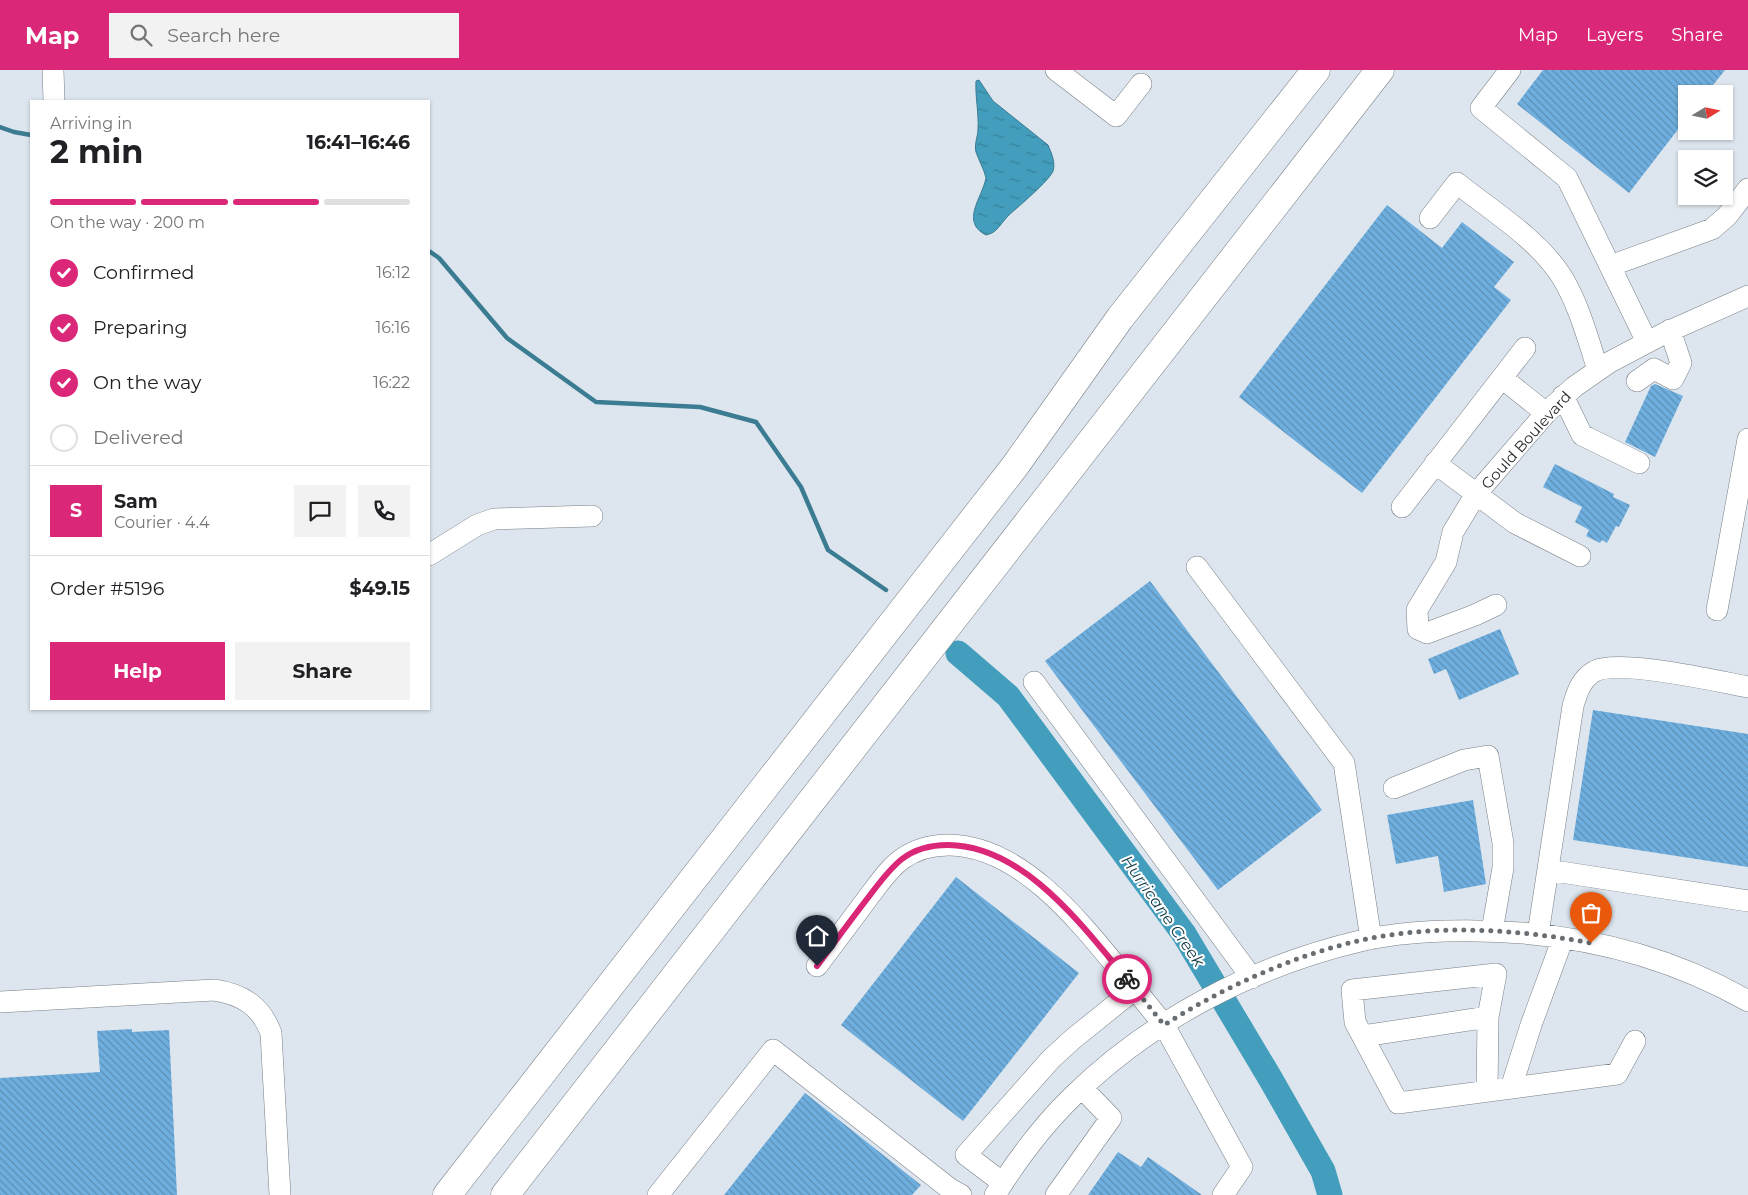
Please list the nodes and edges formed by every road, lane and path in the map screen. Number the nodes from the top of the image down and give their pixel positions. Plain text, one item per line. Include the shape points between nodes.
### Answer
1 (53, 70) edge
2 (1056, 70) edge
3 (1291, 70) edge
4 (1316, 70) edge
5 (1380, 70) edge
6 (1510, 70) edge
7 (1141, 84) dead end
8 (54, 100) edge
9 (1748, 189) edge
10 (1430, 218) dead end
11 (1610, 266) junction
12 (1748, 296) edge
13 (1120, 318) junction
14 (1670, 330) junction
15 (1646, 342) junction
16 (1525, 348) dead end
17 (1598, 370) junction
18 (1502, 378) junction
19 (1637, 381) dead end
20 (1563, 396) junction
21 (1546, 413) junction
22 (1748, 439) edge
23 (1639, 462) dead end
24 (1435, 464) junction
25 (1476, 494) junction
26 (1402, 507) dead end
27 (592, 516) dead end
28 (430, 554) edge
29 (1580, 556) dead end
30 (1197, 567) dead end
31 (1496, 605) dead end
32 (1717, 610) dead end
33 (1034, 682) dead end
34 (1748, 687) edge
35 (1394, 788) dead end
36 (1548, 870) junction
37 (1748, 901) edge
38 (1492, 931) junction
39 (1538, 934) junction
40 (1563, 938) junction
41 (1371, 939) junction
42 (817, 966) dead end
43 (1252, 978) junction
44 (1135, 989) junction
45 (1748, 1001) edge
46 (0, 1002) edge
47 (1488, 1017) junction
48 (1164, 1025) junction
49 (1362, 1036) junction
50 (1635, 1041) dead end
51 (1082, 1088) junction
52 (1511, 1088) junction
53 (1487, 1091) junction
54 (999, 1189) edge
55 (952, 1193) edge
56 (280, 1195) edge
57 (447, 1195) edge
58 (505, 1195) edge
59 (658, 1195) edge
60 (1056, 1195) edge
61 (1223, 1195) edge

1 - 8 street
2 - 7 street via 1116,116
3 - 13 highway via 1192,202
4 - 13 highway
5 - 58 highway
6 - 11 street via 1481,108 1567,178
9 - 11 street via 1712,229
10 - 17 street via 1457,183 1532,242 1569,290
11 - 15 street
12 - 14 street, Gould Boulevard
13 - 57 highway via 1009,474
14 - 15 street, Gould Boulevard
14 - 19 street via 1681,363 1673,380 1654,370
15 - 17 street, Gould Boulevard
16 - 18 street
17 - 20 street, Gould Boulevard
18 - 21 street
18 - 24 street
20 - 21 street, Gould Boulevard
20 - 23 street via 1582,436
21 - 25 street, Gould Boulevard
22 - 32 street
24 - 25 street
24 - 26 street
25 - 29 street via 1515,523
25 - 31 street, Gould Boulevard via 1453,532 1446,562 1417,610 1418,629 1427,633
27 - 28 street via 494,519 477,525
30 - 41 street via 1344,764
33 - 43 street
34 - 36 street via 1630,667 1601,669 1588,676 1579,688 1573,706
35 - 38 street via 1464,760 1488,756 1503,843 1503,868
36 - 37 street
36 - 39 street
38 - 39 street
38 - 41 street via 1416,933
39 - 40 street
40 - 45 street via 1636,953 1678,966
40 - 52 street
41 - 43 street via 1315,954
42 - 44 street via 894,865 917,850 955,845 997,856 1038,882 1075,919
43 - 48 street via 1220,992
44 - 48 street
44 - 54 street via 1051,1059 966,1155
46 - 56 street via 214,990 234,994 252,1004 261,1013 271,1033
47 - 49 street
47 - 49 street via 1496,974 1352,990 1355,1022
47 - 53 street
48 - 51 street via 1132,1046
48 - 61 street via 1242,1167
49 - 53 street via 1398,1104
50 - 52 street via 1617,1074
51 - 54 street via 1036,1137
51 - 60 street via 1111,1118
52 - 53 street
55 - 59 street via 773,1050

